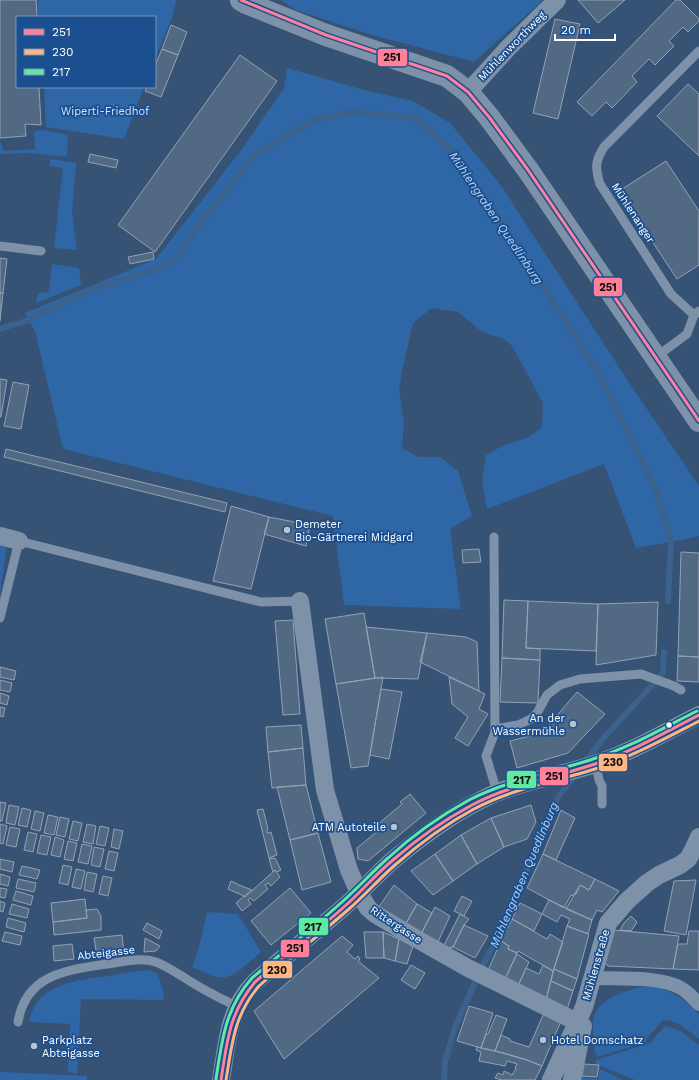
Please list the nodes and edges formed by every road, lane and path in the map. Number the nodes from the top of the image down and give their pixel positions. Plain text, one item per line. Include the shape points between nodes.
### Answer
1 (241, 0) edge
2 (557, 0) edge
3 (699, 51) edge
4 (468, 92) junction
5 (0, 246) edge
6 (41, 251) dead end
7 (696, 313) edge
8 (656, 357) junction
9 (699, 421) edge
10 (0, 536) edge
11 (494, 537) dead end
12 (19, 541) junction
13 (300, 601) joint
14 (0, 618) edge
15 (678, 688) dead end
16 (699, 715) edge
17 (495, 732) junction
18 (596, 764) junction
19 (497, 792) junction
20 (602, 804) dead end
21 (699, 837) edge
22 (680, 865) junction
23 (699, 868) edge
24 (359, 893) junction
25 (592, 978) junction
26 (699, 1004) edge
27 (236, 1006) junction
28 (581, 1015) junction
29 (18, 1022) dead end
30 (223, 1080) edge
31 (551, 1080) edge
32 (572, 1080) edge

1 - 4 street via 326,34 447,76
2 - 4 street, Mühlenworthweg
3 - 7 lane, Mühlenanger via 604,147 598,158 596,171 600,184 671,294
4 - 8 street via 528,170
5 - 6 lane
7 - 8 lane, Mühlenanger via 687,334
8 - 9 street
10 - 12 street
11 - 17 lane
12 - 13 lane via 261,602
12 - 14 lane
13 - 24 street, Rittergasse via 325,790 349,870
15 - 17 lane via 641,674 585,678 568,682 547,695 531,719 500,728
16 - 18 street
17 - 19 lane via 486,756
18 - 19 street
18 - 20 lane via 602,786
19 - 24 street via 467,807 431,831 392,861
21 - 22 street, Mühlenstraße via 690,857
22 - 23 street
22 - 25 street, Mühlenstraße via 647,883 608,923
24 - 27 street via 255,982
24 - 28 street, Rittergasse via 375,914 476,972
25 - 26 street via 661,981 680,987
25 - 28 street, Mühlenstraße
27 - 29 lane, Abteigasse via 157,962 130,961 77,968 44,980 26,999
27 - 30 street via 230,1028
28 - 31 street, Mühlenstraße
28 - 32 street via 582,1033

